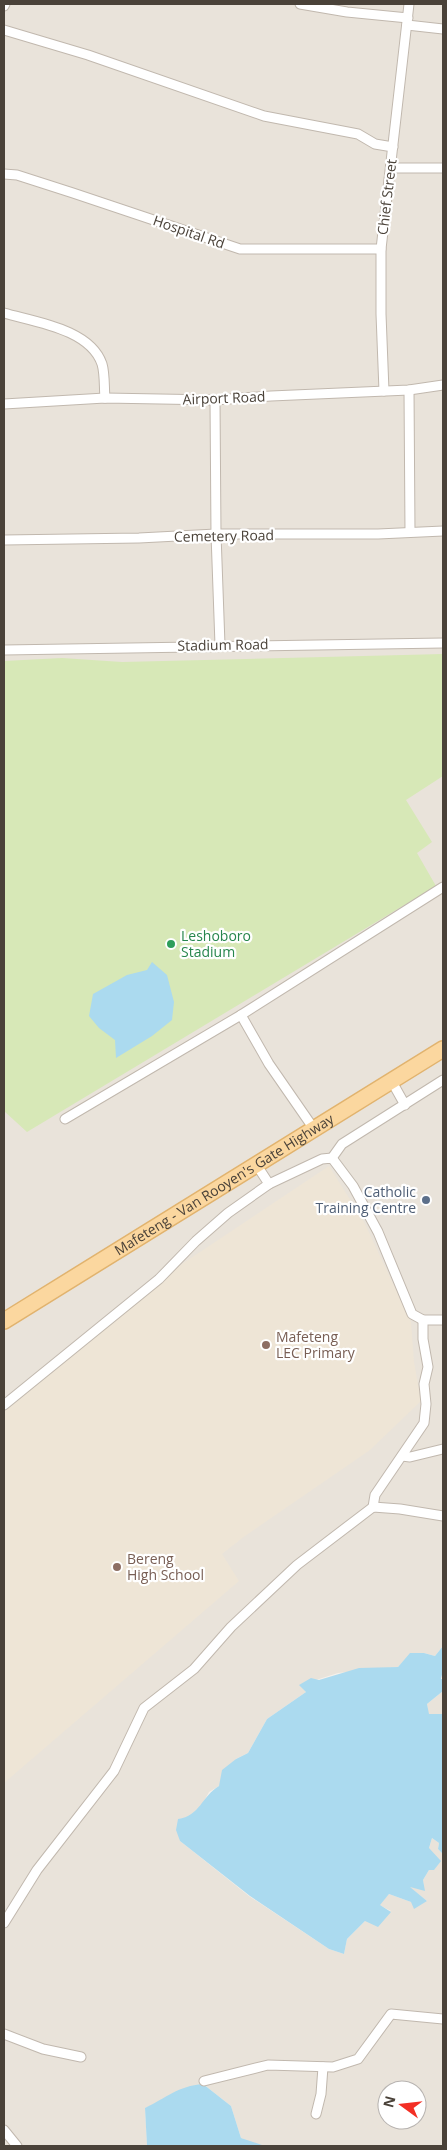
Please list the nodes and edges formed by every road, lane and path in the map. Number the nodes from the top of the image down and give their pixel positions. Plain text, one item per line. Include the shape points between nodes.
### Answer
1 (300, 4) edge
2 (409, 4) edge
3 (407, 22) junction
4 (443, 29) edge
5 (4, 30) edge
6 (393, 147) junction
7 (391, 168) junction
8 (443, 168) edge
9 (4, 174) edge
10 (382, 249) junction
11 (4, 313) edge
12 (443, 385) edge
13 (409, 390) junction
14 (384, 391) junction
15 (105, 398) junction
16 (215, 400) junction
17 (4, 404) edge
18 (443, 531) edge
19 (410, 532) junction
20 (216, 534) junction
21 (4, 540) edge
22 (443, 643) edge
23 (220, 645) junction
24 (4, 650) edge
25 (443, 887) edge
26 (241, 1015) junction
27 (443, 1049) edge
28 (391, 1080) junction
29 (443, 1080) edge
30 (405, 1104) junction
31 (65, 1119) dead end
32 (314, 1129) junction
33 (332, 1158) junction
34 (256, 1164) junction
35 (269, 1184) junction
36 (422, 1320) junction
37 (443, 1320) edge
38 (4, 1321) edge
39 (4, 1405) edge
40 (443, 1449) edge
41 (402, 1456) junction
42 (373, 1507) junction
43 (443, 1516) edge
44 (4, 1923) edge
45 (443, 2020) edge
46 (4, 2034) edge
47 (81, 2057) dead end
48 (323, 2067) junction
49 (204, 2081) dead end
50 (316, 2114) dead end
51 (4, 2130) edge
52 (17, 2146) edge

1 - 3 street
2 - 3 street, Chief Street
3 - 4 street
3 - 6 street, Chief Street
5 - 6 street via 88,54 264,116 358,134 375,144
6 - 7 street, Chief Street
7 - 8 street
7 - 10 street, Chief Street
9 - 10 street, Hospital Rd via 17,175 240,249
10 - 14 street, Chief Street
11 - 15 street via 76,335 94,348 102,365
12 - 13 street, Airport Road
13 - 14 street, Airport Road
13 - 19 street
14 - 16 street, Airport Road
15 - 16 street, Airport Road
15 - 17 street, Airport Road
16 - 20 street
18 - 19 street, Cemetery Road
19 - 20 street, Cemetery Road
20 - 21 street, Cemetery Road
20 - 23 street
22 - 23 street, Stadium Road
23 - 24 street, Stadium Road
25 - 26 street
26 - 31 street
26 - 32 street via 269,1064
27 - 28 main road, Mafeteng - Van Rooyen's Gate Highway
28 - 30 street
28 - 32 main road, Mafeteng - Van Rooyen's Gate Highway
29 - 30 street
30 - 33 street via 342,1144
32 - 34 main road, Mafeteng - Van Rooyen's Gate Highway
33 - 35 street via 322,1159
33 - 36 street via 353,1186 378,1232 412,1314
34 - 35 street
34 - 38 main road, Mafeteng - Van Rooyen's Gate Highway
35 - 39 street via 228,1213 159,1278
36 - 37 street
36 - 41 street via 428,1367 424,1384 424,1424
40 - 41 street
41 - 42 street via 375,1494
42 - 43 street
42 - 44 street via 297,1565 231,1627 194,1668 144,1708 114,1771 37,1870
45 - 48 street via 391,2014 358,2059
46 - 47 street via 43,2049
48 - 49 street via 268,2065
48 - 50 street
51 - 52 street

